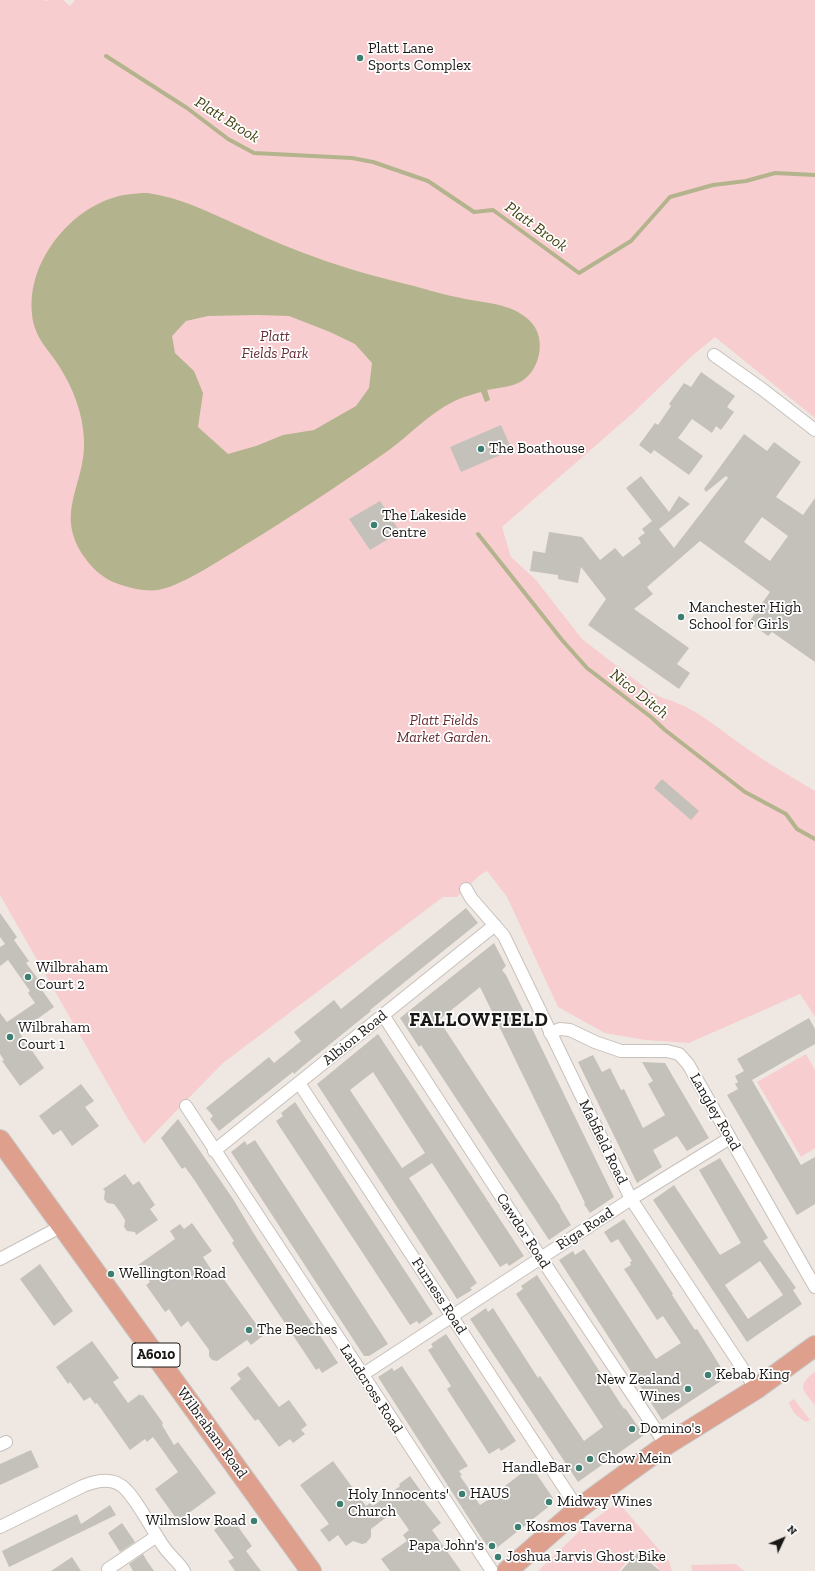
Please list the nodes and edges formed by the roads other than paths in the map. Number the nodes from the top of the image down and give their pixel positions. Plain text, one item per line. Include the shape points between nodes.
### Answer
1 (714, 355) dead end
2 (815, 430) edge
3 (466, 889) dead end
4 (495, 925) junction
5 (383, 1015) junction
6 (550, 1033) junction
7 (299, 1083) junction
8 (186, 1106) dead end
9 (730, 1138) junction
10 (0, 1140) edge
11 (214, 1151) junction
12 (631, 1199) junction
13 (62, 1226) junction
14 (541, 1258) junction
15 (0, 1259) edge
16 (815, 1288) edge
17 (452, 1316) junction
18 (815, 1346) edge
19 (362, 1375) junction
20 (756, 1389) junction
21 (666, 1445) junction
22 (578, 1509) junction
23 (0, 1527) edge
24 (157, 1536) junction
25 (108, 1569) dead end
26 (184, 1571) edge
27 (310, 1571) edge
28 (492, 1571) edge
29 (507, 1571) edge

1 - 2 street
3 - 4 street, Mabfield Road
4 - 5 street, Albion Road
4 - 6 street, Mabfield Road via 508,943
5 - 7 street, Albion Road
5 - 14 street, Cawdor Road
6 - 9 street, Langley Road via 560,1029 570,1030 621,1051 666,1051 679,1054 688,1064
6 - 12 street, Mabfield Road
7 - 11 street, Albion Road
7 - 17 street, Furness Road
8 - 11 street, Landcross Road
9 - 12 street, Riga Road
9 - 16 street, Langley Road
10 - 13 highway, Wilbraham Road / A6010
11 - 19 street, Landcross Road
12 - 14 street, Riga Road
12 - 20 street, Mabfield Road
13 - 15 street
13 - 27 highway, Wilbraham Road / A6010
14 - 17 street, Riga Road
14 - 21 street, Cawdor Road
17 - 19 street, Riga Road
17 - 22 street, Furness Road
18 - 20 highway
19 - 28 street, Landcross Road
20 - 21 highway
21 - 22 highway
22 - 29 highway
23 - 24 street via 94,1481 106,1480 121,1486 131,1496
24 - 25 street
24 - 26 street

